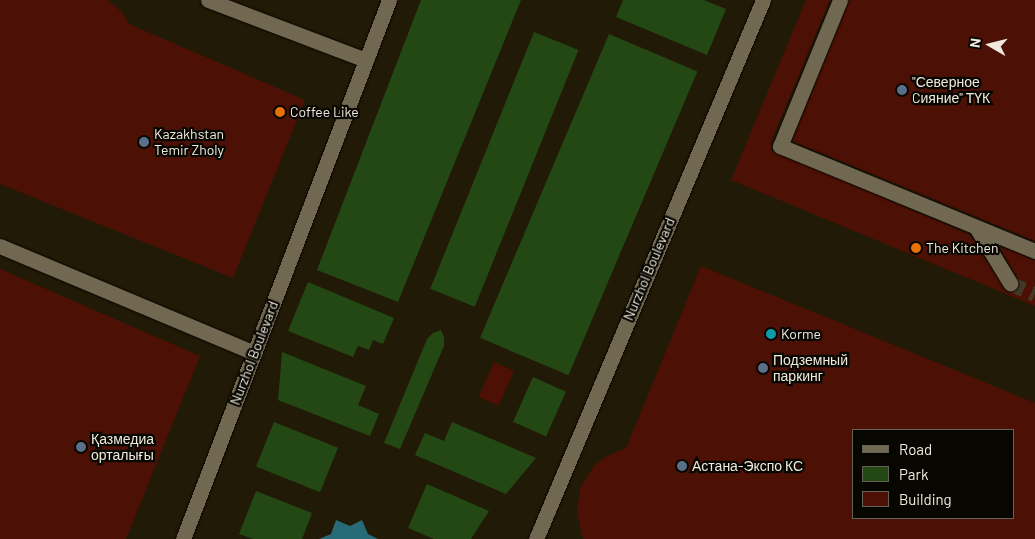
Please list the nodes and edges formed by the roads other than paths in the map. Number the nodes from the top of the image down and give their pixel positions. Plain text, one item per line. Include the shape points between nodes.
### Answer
1 (208, 0) edge
2 (389, 0) edge
3 (763, 0) edge
4 (840, 0) edge
5 (366, 60) junction
6 (976, 227) junction
7 (0, 246) edge
8 (1035, 251) edge
9 (1010, 283) tunnel mouth
10 (254, 353) junction
11 (183, 539) edge
12 (536, 539) edge

1 - 5 street
2 - 5 street, Nurzhol Boulevard
3 - 12 street, Nurzhol Boulevard
4 - 6 street via 780,146
5 - 10 street, Nurzhol Boulevard
6 - 8 street
6 - 9 street
7 - 10 street
10 - 11 street, Nurzhol Boulevard

